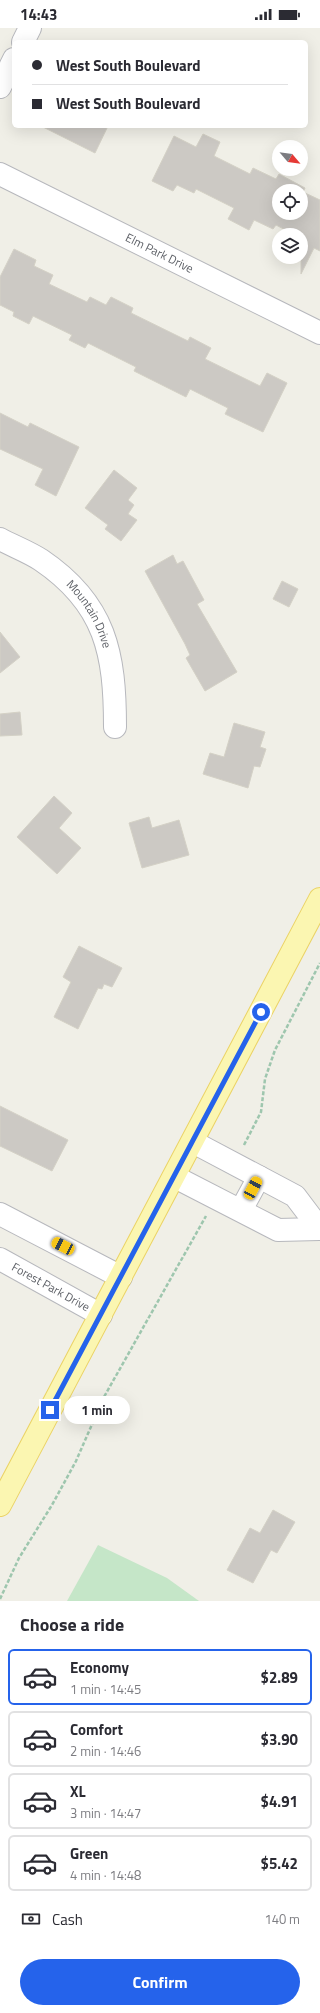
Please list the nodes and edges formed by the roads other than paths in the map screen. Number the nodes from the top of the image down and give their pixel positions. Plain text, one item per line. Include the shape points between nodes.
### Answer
1 (30, 28) edge
2 (24, 40) edge
3 (12, 63) edge
4 (0, 87) edge
5 (0, 174) edge
6 (320, 333) edge
7 (0, 539) edge
8 (115, 728) dead end
9 (320, 900) edge
10 (193, 1142) junction
11 (174, 1177) junction
12 (259, 1177) junction
13 (241, 1210) junction
14 (0, 1214) edge
15 (319, 1229) edge
16 (0, 1259) edge
17 (121, 1277) junction
18 (101, 1315) junction
19 (0, 1505) edge

1 - 2 street
3 - 4 street
5 - 6 street, Elm Park Drive
7 - 8 street, Mountain Drive via 40,559 62,575 90,607 109,650 115,685
9 - 10 main road
10 - 11 main road
10 - 12 street
11 - 13 street
11 - 17 main road
12 - 13 street
12 - 15 street via 295,1196
13 - 15 street via 278,1230
14 - 17 street
16 - 18 street, Forest Park Drive
17 - 18 main road
18 - 19 main road

